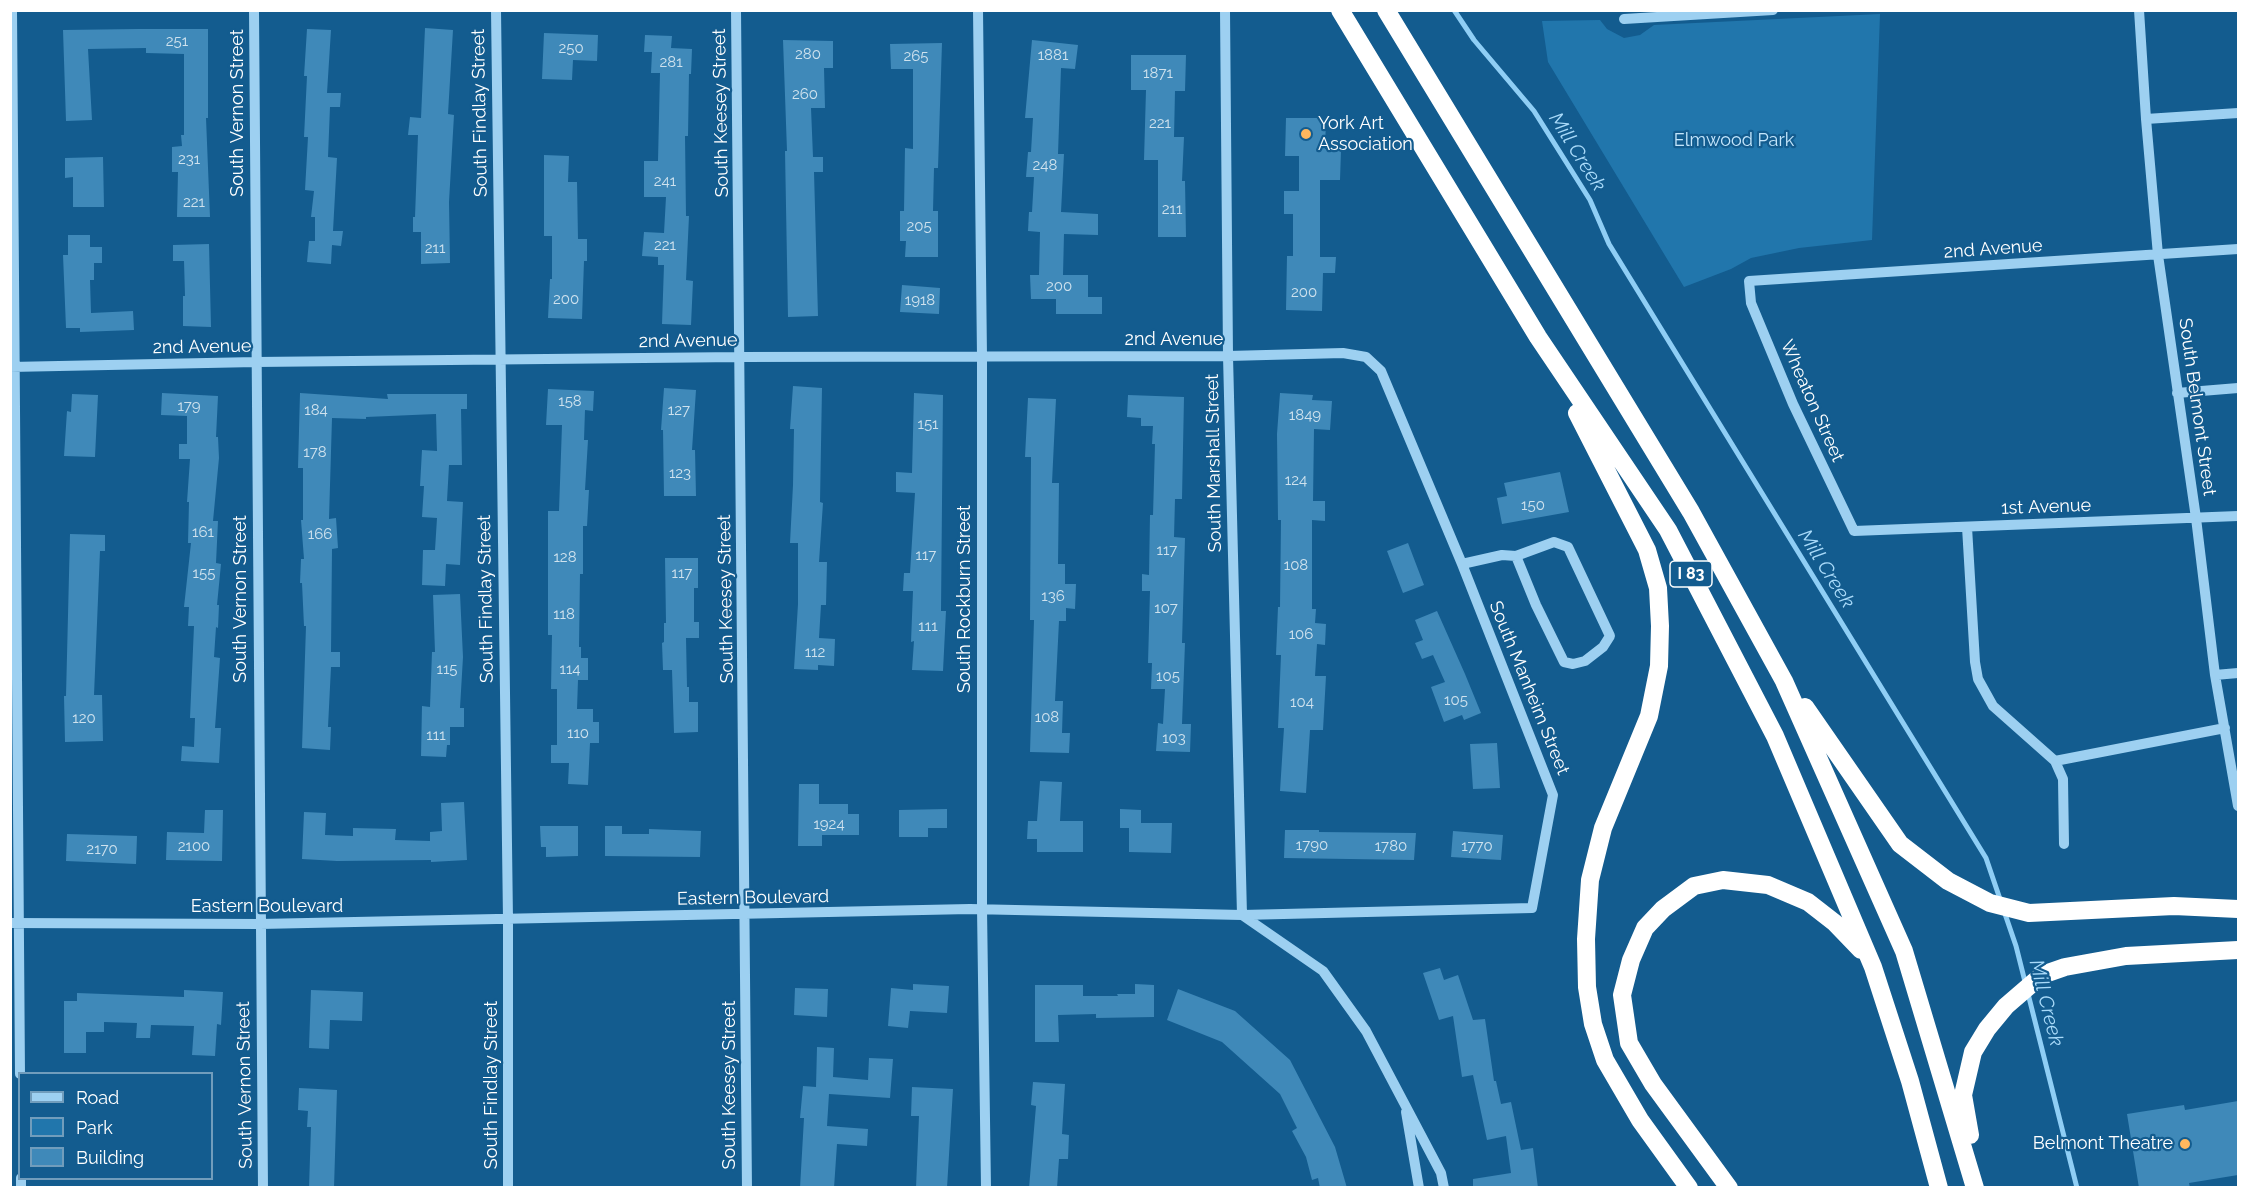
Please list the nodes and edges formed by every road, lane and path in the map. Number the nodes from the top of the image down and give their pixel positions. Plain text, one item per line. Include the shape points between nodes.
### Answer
1 (12, 10) edge
2 (254, 10) edge
3 (496, 10) edge
4 (736, 10) edge
5 (978, 10) edge
6 (1225, 10) edge
7 (1340, 10) edge
8 (1386, 10) edge
9 (1773, 10) edge
10 (2139, 10) edge
11 (1763, 11) edge
12 (1708, 12) edge
13 (1631, 16) edge
14 (2238, 113) edge
15 (2146, 118) junction
16 (2238, 249) edge
17 (2158, 255) junction
18 (1749, 281) joint
19 (1538, 337) junction
20 (1228, 356) junction
21 (740, 357) junction
22 (982, 357) junction
23 (1366, 357) joint
24 (499, 360) junction
25 (256, 362) junction
26 (13, 367) edge
27 (2238, 388) edge
28 (2177, 393) junction
29 (2238, 516) edge
30 (2196, 518) junction
31 (1967, 527) junction
32 (1854, 531) joint
33 (1516, 556) junction
34 (1462, 564) junction
35 (1762, 640) junction
36 (2238, 673) edge
37 (2215, 675) junction
38 (2225, 728) junction
39 (2055, 761) junction
40 (2238, 806) edge
41 (2064, 844) dead end
42 (982, 909) junction
43 (2238, 909) edge
44 (745, 914) junction
45 (1242, 915) junction
46 (508, 920) junction
47 (14, 923) edge
48 (260, 924) junction
49 (2238, 950) edge
50 (1869, 958) junction
51 (20, 1072) edge
52 (1404, 1103) junction
53 (263, 1188) edge
54 (508, 1188) edge
55 (747, 1188) edge
56 (986, 1188) edge
57 (1419, 1188) edge
58 (1444, 1188) edge
59 (1689, 1188) edge
60 (1729, 1188) edge
61 (1939, 1188) edge
62 (1977, 1188) edge

1 - 26 street
2 - 25 street, South Vernon Street
3 - 24 street, South Findlay Street
4 - 21 street, South Keesey Street
5 - 22 street, South Rockburn Street
6 - 20 street, South Marshall Street
7 - 19 highway, I 83
8 - 35 highway, I 83 via 1691,512
9 - 11 street
10 - 15 street, South Belmont Street
11 - 12 street
12 - 13 street
14 - 15 street
15 - 17 street, South Belmont Street
16 - 17 street, 2nd Avenue
17 - 18 street, 2nd Avenue
17 - 28 street, South Belmont Street
18 - 32 street, Wheaton Street via 1751,303 1793,404
19 - 50 highway, I 83 via 1668,530 1775,736
19 - 59 highway via 1647,550 1658,588 1659,666 1649,717 1603,828 1590,880 1587,987 1593,1024 1605,1060 1640,1120
20 - 22 street, 2nd Avenue
20 - 23 street, 2nd Avenue via 1343,353
20 - 45 street, South Marshall Street
21 - 22 street, 2nd Avenue
21 - 24 street, 2nd Avenue
21 - 44 street, South Keesey Street
22 - 42 street, South Rockburn Street
23 - 34 street, South Manheim Street via 1381,371
24 - 25 street, 2nd Avenue
24 - 46 street, South Findlay Street
25 - 26 street, 2nd Avenue
25 - 48 street, South Vernon Street
26 - 47 street
27 - 28 street
28 - 30 street, South Belmont Street
29 - 30 street, 1st Avenue
30 - 31 street, 1st Avenue
30 - 37 street, South Belmont Street
31 - 32 street, 1st Avenue
31 - 39 street via 1978,679 1993,706
33 - 33 street via 1564,662 1585,661 1603,647 1610,636 1568,547 1554,542
33 - 34 street via 1502,555
34 - 45 street, South Manheim Street via 1553,795 1532,908
35 - 43 highway via 1900,844 1948,881 1990,903 2030,913 2174,906
35 - 62 highway, I 83 via 1904,951
36 - 37 street
37 - 38 street, South Belmont Street
38 - 39 street
38 - 40 street, South Belmont Street
39 - 41 street via 2063,779
42 - 44 street, Eastern Boulevard
42 - 45 street, Eastern Boulevard
42 - 56 street, South Rockburn Street
44 - 46 street, Eastern Boulevard
44 - 55 street, South Keesey Street
45 - 52 street via 1323,971 1366,1031
46 - 48 street, Eastern Boulevard
46 - 54 street, South Findlay Street
47 - 48 street, Eastern Boulevard
47 - 51 street
48 - 53 street, South Vernon Street
49 - 62 highway via 2126,956 2065,967 2042,975 2006,1006 1973,1052 1963,1095
50 - 60 highway via 1808,902 1768,885 1723,880 1694,886 1645,928 1630,960 1622,995 1629,1043 1653,1084
50 - 61 highway, I 83 via 1910,1082
52 - 57 street
52 - 58 street via 1441,1173

